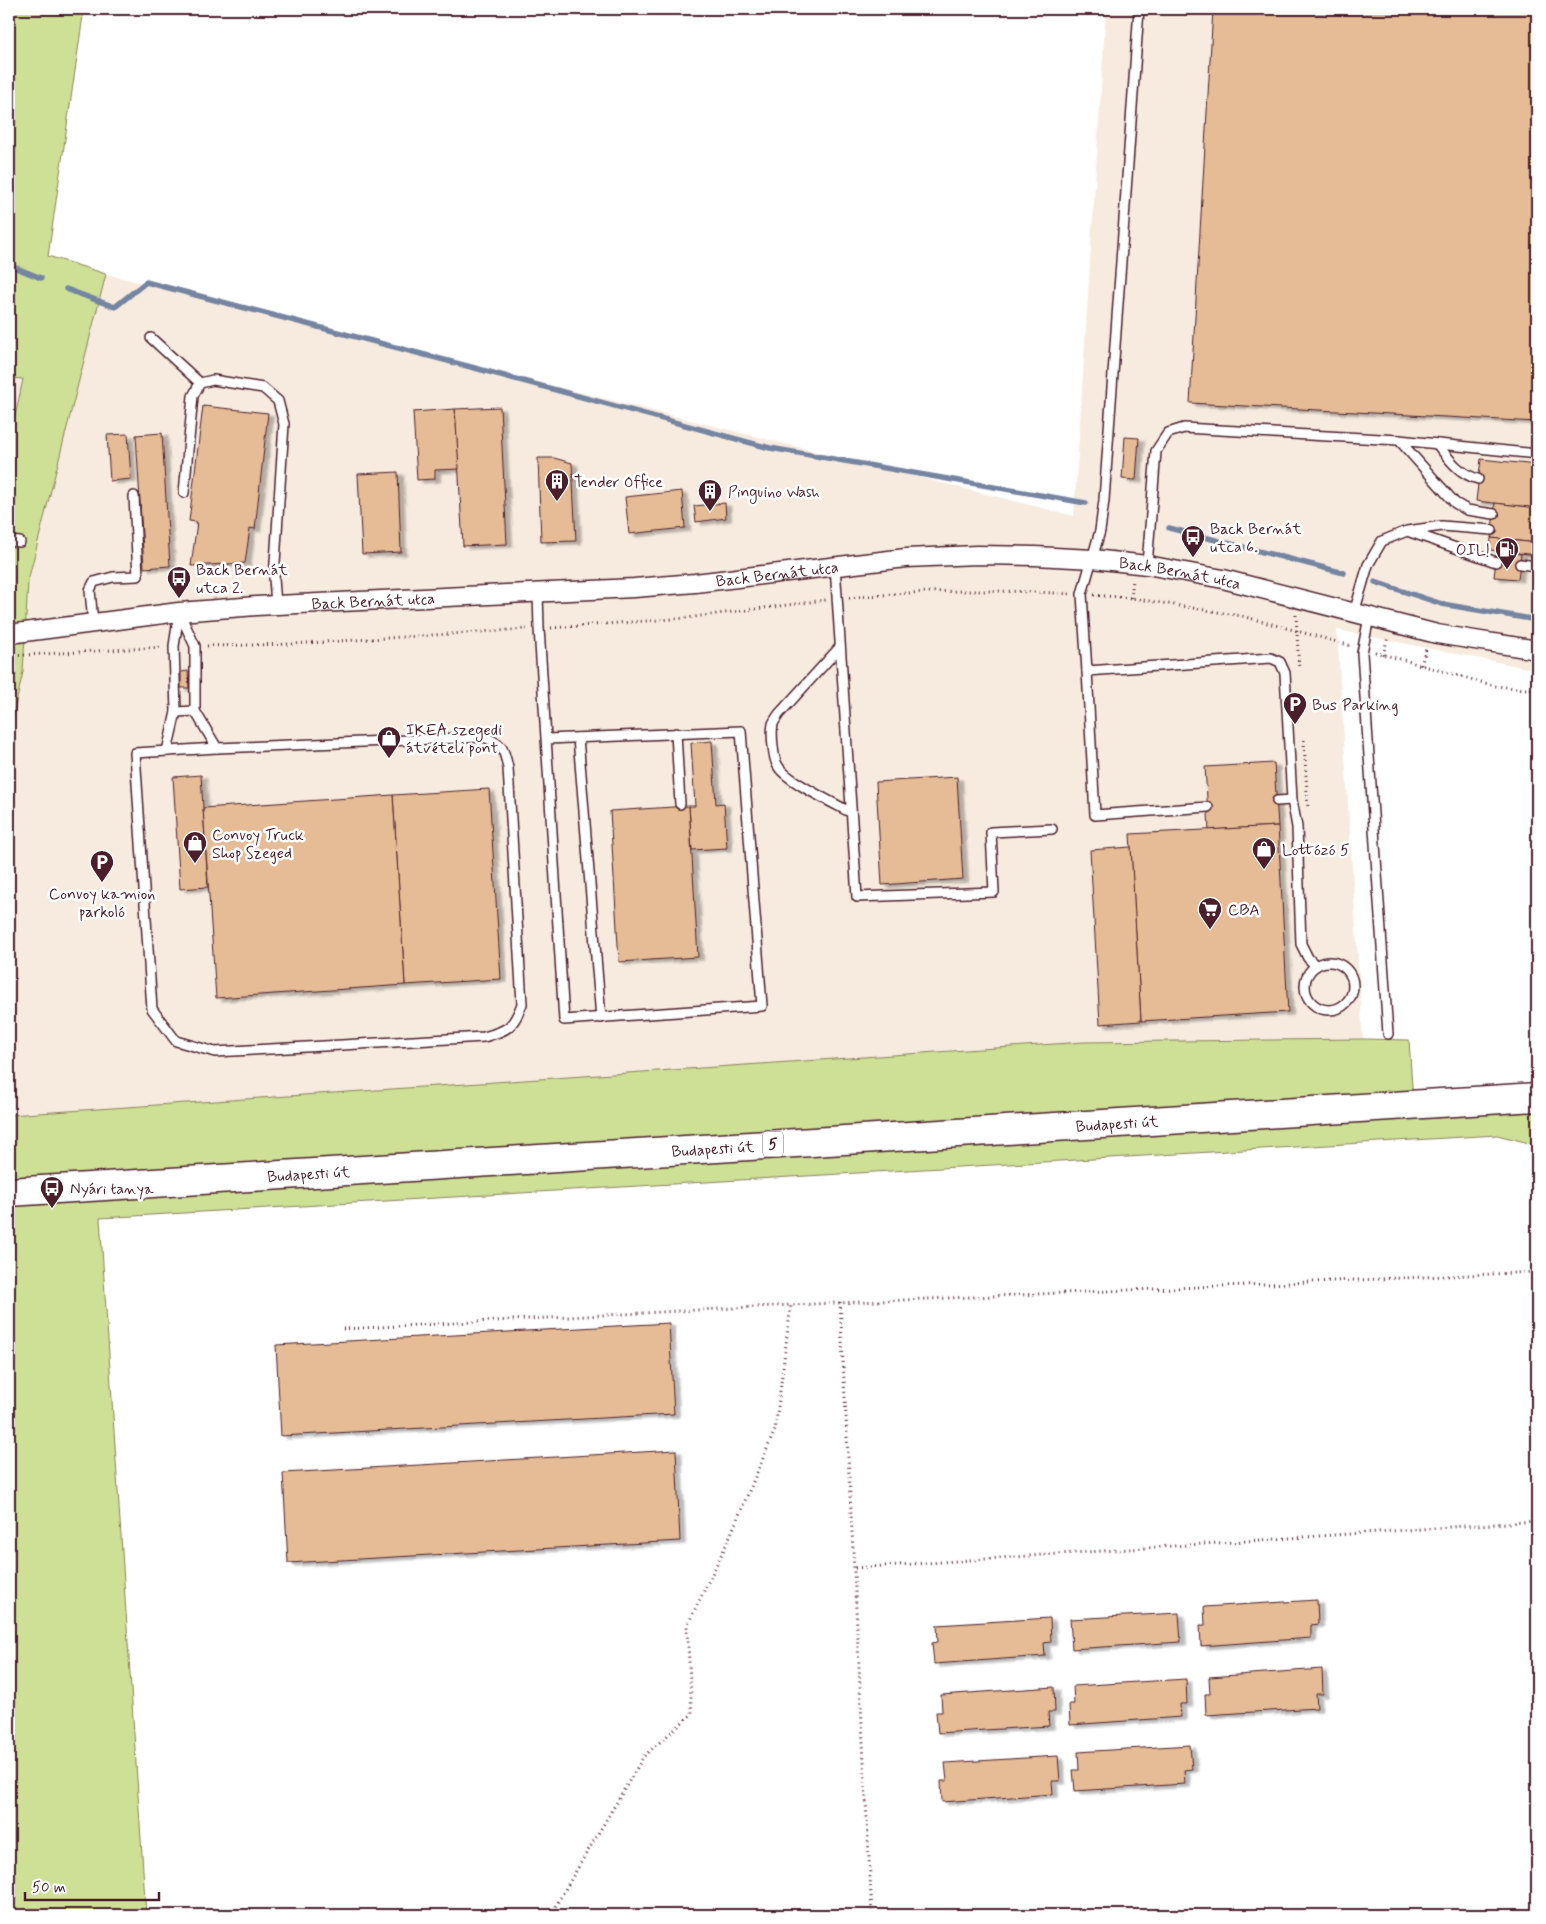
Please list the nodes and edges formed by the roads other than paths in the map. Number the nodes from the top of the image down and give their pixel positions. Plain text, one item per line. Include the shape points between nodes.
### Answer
1 (1139, 9) edge
2 (152, 338) dead end
3 (200, 383) junction
4 (1399, 440) junction
5 (1437, 444) junction
6 (1537, 454) edge
7 (1478, 479) dead end
8 (184, 493) dead end
9 (134, 496) dead end
10 (1494, 514) dead end
11 (1492, 530) dead end
12 (1407, 532) junction
13 (9, 542) edge
14 (20, 542) dead end
15 (1093, 559) junction
16 (1496, 562) dead end
17 (1520, 564) dead end
18 (1147, 565) junction
19 (835, 566) junction
20 (1537, 566) edge
21 (538, 592) junction
22 (276, 605) junction
23 (179, 612) junction
24 (1362, 615) junction
25 (93, 623) junction
26 (9, 634) edge
27 (840, 647) junction
28 (1537, 650) edge
29 (1087, 671) junction
30 (196, 711) junction
31 (176, 712) junction
32 (676, 733) junction
33 (578, 738) junction
34 (547, 739) junction
35 (217, 748) junction
36 (167, 751) junction
37 (1292, 800) junction
38 (1277, 802) dead end
39 (680, 804) dead end
40 (1208, 807) dead end
41 (850, 812) junction
42 (1052, 829) dead end
43 (1316, 966) junction
44 (601, 1018) junction
45 (1388, 1034) dead end
46 (1537, 1097) edge
47 (9, 1192) edge

1 - 15 lane via 1104,500
2 - 3 lane
3 - 8 lane via 193,396
3 - 22 lane via 213,380 264,388 278,401 284,424 274,578
4 - 5 lane
4 - 10 lane via 1455,503 1467,510
4 - 18 lane via 1184,428 1168,433 1156,451
5 - 6 lane
5 - 7 lane via 1454,466
9 - 25 lane via 138,576 94,582 90,590
11 - 12 lane via 1442,526
12 - 16 lane
12 - 24 lane via 1382,541 1368,565
13 - 14 lane
15 - 18 street, Back Bernát utca
15 - 19 street, Back Bernát utca via 977,555
15 - 29 lane via 1082,594
17 - 20 lane
18 - 24 street, Back Bernát utca via 1223,579
19 - 21 street, Back Bernát utca via 695,583
19 - 27 lane
21 - 22 street, Back Bernát utca
21 - 34 lane
22 - 23 street, Back Bernát utca
23 - 25 street, Back Bernát utca
23 - 30 lane via 194,646
23 - 31 lane via 174,646
24 - 28 street, Back Bernát utca via 1437,634
24 - 45 lane
25 - 26 street, Back Bernát utca
27 - 41 lane
27 - 41 lane via 779,714 773,724 772,735 777,766 781,771
29 - 37 lane via 1271,658 1280,662 1285,673
29 - 40 lane via 1095,815
30 - 31 lane
30 - 35 lane
31 - 36 lane
32 - 33 lane
32 - 39 lane
32 - 44 lane via 741,731 762,1006
33 - 34 lane
33 - 44 lane
34 - 44 lane via 564,1020
35 - 36 lane
35 - 36 lane via 483,737 496,741 504,750 508,768 522,1004 506,1031 484,1037 214,1052 176,1041 152,1009 135,754
37 - 38 lane
37 - 43 lane via 1297,827 1301,944
41 - 42 lane via 857,897 994,892 991,832
43 - 43 lane via 1306,978 1306,994 1316,1006 1331,1010 1338,1008 1350,997 1350,974 1330,962
46 - 47 main road, Budapesti út / 5

